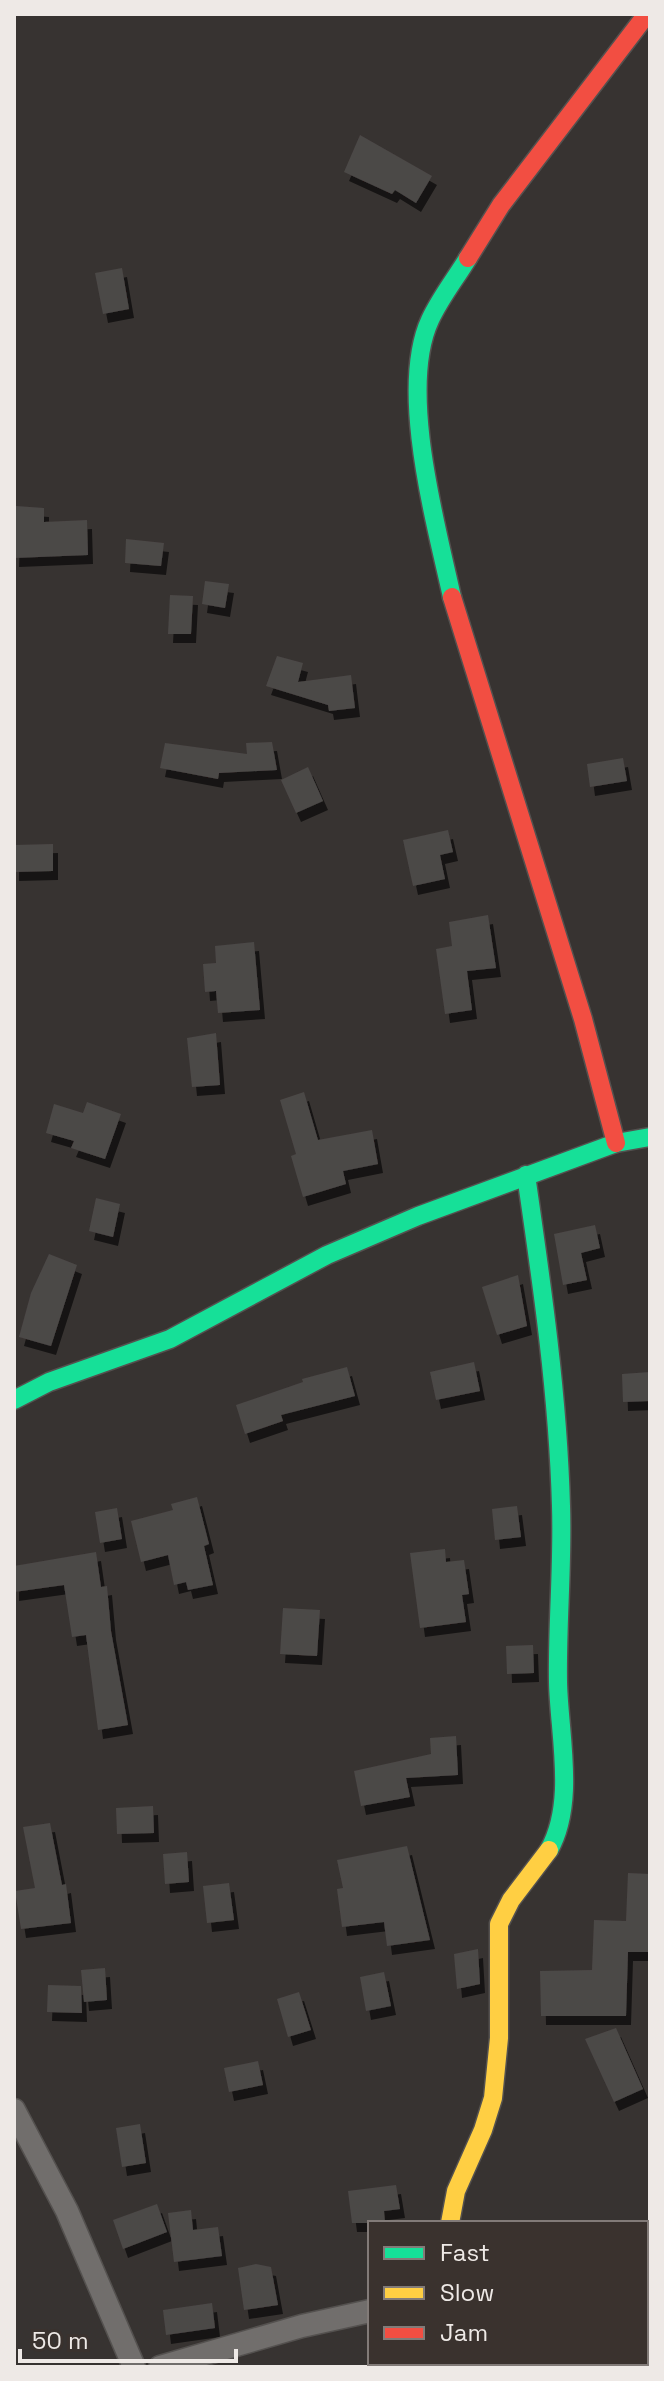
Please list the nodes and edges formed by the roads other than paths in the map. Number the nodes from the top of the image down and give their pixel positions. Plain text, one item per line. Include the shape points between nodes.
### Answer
1 (647, 14) edge
2 (650, 1137) edge
3 (616, 1143) junction
4 (526, 1175) junction
5 (14, 1400) edge
6 (14, 2110) edge
7 (450, 2221) edge
8 (368, 2312) edge
9 (134, 2367) edge
10 (160, 2367) edge

1 - 3 street via 501,205 429,321 420,359 418,410 457,622 583,1019
2 - 3 street
3 - 4 street
4 - 5 street via 327,1255 170,1339 49,1382
4 - 7 street via 562,1506 562,1783 556,1834 498,1926 499,2045 493,2101 462,2174
6 - 9 street via 67,2211
8 - 10 street

